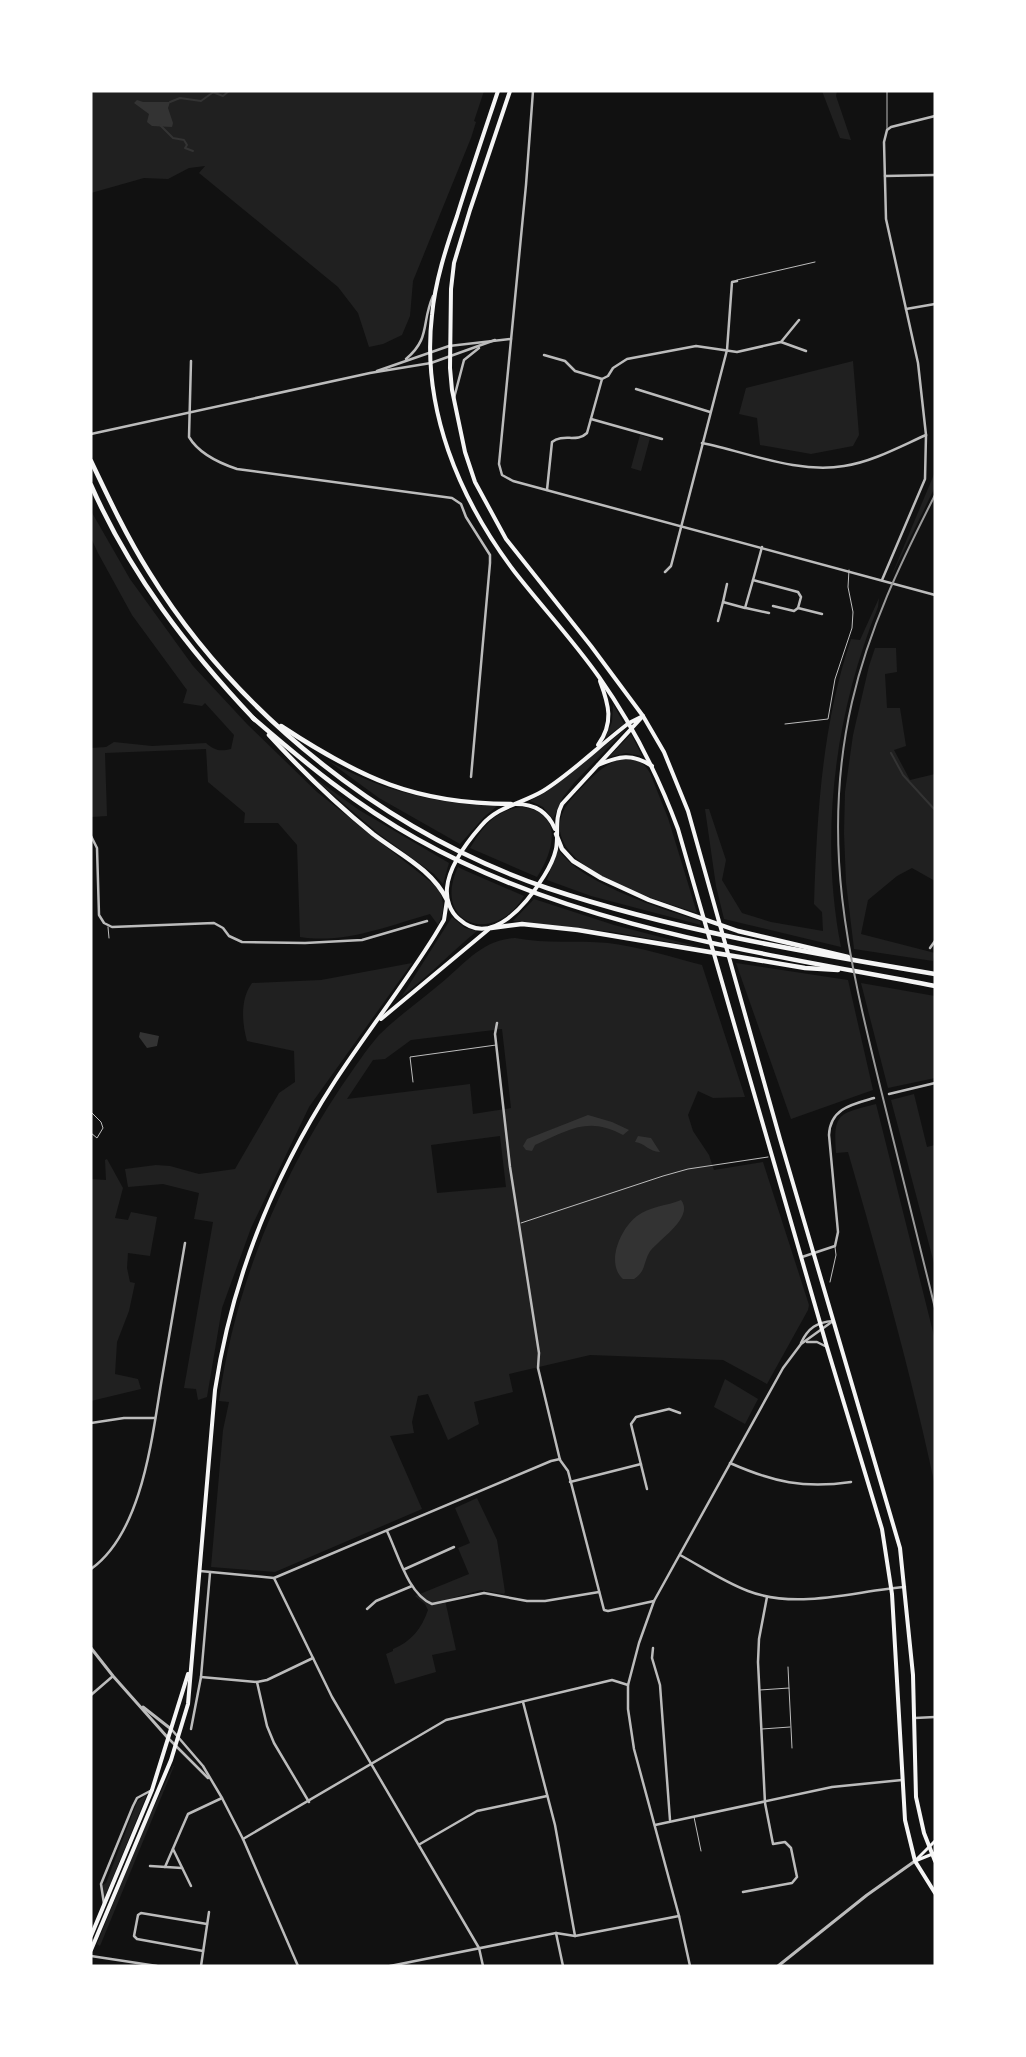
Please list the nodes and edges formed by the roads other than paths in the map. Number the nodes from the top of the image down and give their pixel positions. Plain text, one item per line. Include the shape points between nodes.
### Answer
1 (498, 91) edge
2 (510, 91) edge
3 (533, 91) edge
4 (887, 91) edge
5 (935, 116) edge
6 (887, 130) junction
7 (935, 175) edge
8 (885, 176) junction
9 (815, 262) dead end
10 (737, 280) joint
11 (436, 290) junction
12 (935, 304) edge
13 (906, 309) junction
14 (799, 320) dead end
15 (511, 339) junction
16 (495, 340) junction
17 (781, 342) junction
18 (449, 346) junction
19 (480, 347) junction
20 (727, 350) junction
21 (806, 351) dead end
22 (431, 352) junction
23 (544, 356) dead end
24 (450, 357) junction
25 (191, 360) dead end
26 (404, 362) junction
27 (431, 363) junction
28 (370, 374) junction
29 (602, 379) junction
30 (636, 389) dead end
31 (453, 399) junction
32 (710, 412) junction
33 (189, 413) junction
34 (591, 419) junction
35 (91, 434) edge
36 (926, 435) junction
37 (662, 439) dead end
38 (702, 443) junction
39 (91, 461) edge
40 (91, 485) edge
41 (547, 490) junction
42 (680, 526) junction
43 (762, 547) junction
44 (849, 570) junction
45 (666, 572) dead end
46 (753, 580) junction
47 (882, 580) junction
48 (727, 584) dead end
49 (935, 595) edge
50 (723, 602) junction
51 (773, 606) dead end
52 (745, 608) junction
53 (798, 608) junction
54 (769, 613) dead end
55 (822, 614) dead end
56 (718, 621) dead end
57 (598, 675) junction
58 (643, 716) junction
59 (268, 717) junction
60 (253, 718) junction
61 (629, 723) junction
62 (786, 724) dead end
63 (632, 728) junction
64 (595, 749) junction
65 (596, 766) junction
66 (652, 766) junction
67 (471, 777) dead end
68 (511, 804) junction
69 (556, 834) junction
70 (91, 836) edge
71 (447, 900) junction
72 (427, 922) dead end
73 (107, 926) junction
74 (491, 928) junction
75 (109, 938) dead end
76 (935, 941) edge
77 (930, 948) dead end
78 (871, 963) junction
79 (860, 972) junction
80 (935, 974) edge
81 (935, 986) edge
82 (377, 1023) junction
83 (498, 1023) dead end
84 (496, 1044) junction
85 (413, 1082) dead end
86 (935, 1083) edge
87 (889, 1094) dead end
88 (874, 1098) dead end
89 (91, 1112) edge
90 (91, 1133) edge
91 (768, 1157) dead end
92 (519, 1224) junction
93 (185, 1243) dead end
94 (835, 1246) junction
95 (814, 1255) junction
96 (802, 1257) junction
97 (830, 1282) dead end
98 (834, 1320) junction
99 (820, 1322) junction
100 (823, 1330) junction
101 (805, 1342) junction
102 (801, 1344) junction
103 (827, 1347) junction
104 (680, 1412) dead end
105 (155, 1418) junction
106 (91, 1423) edge
107 (560, 1460) junction
108 (730, 1463) junction
109 (641, 1464) junction
110 (570, 1482) junction
111 (851, 1482) dead end
112 (647, 1489) dead end
113 (387, 1531) junction
114 (454, 1547) dead end
115 (680, 1554) junction
116 (91, 1569) edge
117 (405, 1569) junction
118 (198, 1571) junction
119 (210, 1572) junction
120 (274, 1578) junction
121 (412, 1586) junction
122 (905, 1587) junction
123 (892, 1588) junction
124 (599, 1592) junction
125 (767, 1597) junction
126 (654, 1601) junction
127 (367, 1609) dead end
128 (91, 1648) edge
129 (653, 1648) dead end
130 (313, 1658) junction
131 (788, 1667) dead end
132 (189, 1670) junction
133 (113, 1676) junction
134 (201, 1678) junction
135 (257, 1682) junction
136 (628, 1685) junction
137 (789, 1688) junction
138 (759, 1690) junction
139 (91, 1695) edge
140 (523, 1702) junction
141 (142, 1706) junction
142 (935, 1716) edge
143 (915, 1718) junction
144 (791, 1727) junction
145 (191, 1729) dead end
146 (761, 1729) junction
147 (172, 1730) junction
148 (179, 1738) junction
149 (169, 1739) junction
150 (176, 1746) junction
151 (792, 1748) dead end
152 (371, 1764) junction
153 (209, 1779) junction
154 (902, 1780) junction
155 (152, 1790) junction
156 (547, 1796) junction
157 (222, 1798) junction
158 (309, 1802) junction
159 (765, 1803) junction
160 (694, 1816) junction
161 (670, 1820) junction
162 (655, 1825) junction
163 (243, 1840) junction
164 (935, 1841) edge
165 (420, 1844) junction
166 (928, 1846) junction
167 (173, 1849) junction
168 (701, 1851) dead end
169 (933, 1854) edge
170 (915, 1861) junction
171 (935, 1861) edge
172 (150, 1866) dead end
173 (165, 1867) junction
174 (182, 1868) junction
175 (191, 1886) dead end
176 (743, 1892) dead end
177 (935, 1893) edge
178 (104, 1905) junction
179 (209, 1912) dead end
180 (679, 1916) junction
181 (207, 1924) junction
182 (556, 1933) junction
183 (91, 1936) edge
184 (575, 1936) junction
185 (479, 1948) junction
186 (91, 1950) edge
187 (203, 1951) junction
188 (91, 1956) edge
189 (157, 1966) edge
190 (200, 1966) edge
191 (298, 1966) edge
192 (390, 1966) edge
193 (483, 1966) edge
194 (563, 1966) edge
195 (690, 1966) edge
196 (778, 1966) edge

1 - 11 main road via 450,236
2 - 18 main road via 454,263
3 - 15 street
4 - 6 lane
5 - 6 street
6 - 8 street
7 - 8 street
8 - 13 street via 886,219
9 - 10 lane
10 - 20 street via 732,282
11 - 22 main road
11 - 26 street via 428,307 423,340
12 - 13 street
13 - 36 street via 918,363
14 - 17 street
15 - 16 street
15 - 41 street via 500,464 502,475
16 - 18 street
16 - 19 street
17 - 20 street via 737,352
17 - 21 street
18 - 22 street
18 - 24 main road
19 - 24 street
19 - 31 street via 464,360
20 - 29 street via 696,346 627,359
20 - 32 street
22 - 26 street
22 - 27 main road
23 - 29 street via 565,361 575,371
24 - 27 street
24 - 31 main road
25 - 33 street
26 - 28 street
27 - 28 street
27 - 57 main road via 441,425 452,462 470,502 498,549
28 - 33 street
29 - 34 street
30 - 32 street
31 - 58 main road via 465,452 493,519 522,562
32 - 38 street
33 - 35 street
33 - 67 street via 189,437 193,444 220,464 452,498 461,504 490,556
34 - 37 street
34 - 41 street via 583,436 561,437 552,442
36 - 38 street via 845,466 818,468
36 - 47 street via 925,479
38 - 42 street
39 - 59 highway via 127,535 165,596 202,645
40 - 60 highway via 155,600 188,645
41 - 42 street
42 - 43 street
42 - 45 street via 671,566
43 - 44 street
43 - 46 street
44 - 47 street
44 - 62 lane via 852,628 835,679 828,719
46 - 52 street
46 - 53 street via 797,591 801,597
47 - 49 street
48 - 50 street
50 - 52 street
50 - 56 street
51 - 53 street via 794,611
52 - 54 street
53 - 55 street
57 - 61 main road
57 - 64 main road via 610,717 606,732
58 - 61 main road
58 - 63 main road
58 - 95 main road via 680,789
59 - 68 highway via 334,760 383,783 423,796
59 - 78 highway via 330,771 405,821 449,845 546,887 707,933
60 - 71 highway via 306,775 373,834 435,880
60 - 79 highway via 307,766 418,840 538,895 705,942
61 - 63 main road
61 - 64 main road
63 - 65 main road
63 - 66 main road
64 - 68 main road via 544,790
65 - 66 main road via 628,756
65 - 69 main road via 562,804 557,816
66 - 96 main road via 678,829
68 - 69 main road via 530,805 540,810 550,820
68 - 71 main road via 486,820 467,844 454,867
69 - 74 main road via 556,849 544,877 513,915
69 - 78 highway via 562,850 573,861 649,900 738,931
70 - 73 street via 97,848 99,914
71 - 74 main road via 454,915 462,922 473,927
71 - 82 main road via 442,924
72 - 73 street via 362,940 305,943 242,942 214,923
73 - 75 lane
74 - 79 highway via 522,924 578,930 805,968
74 - 82 main road
76 - 77 street
78 - 80 highway
79 - 81 highway
82 - 118 main road via 335,1081 301,1138 268,1203 243,1271 223,1344 215,1390
83 - 84 street
84 - 85 lane via 410,1057
84 - 92 street
86 - 87 street
88 - 94 street via 844,1108 832,1121 829,1135 838,1232
89 - 90 lane via 103,1125 96,1138
91 - 92 lane via 688,1169
92 - 107 street via 539,1353 538,1368
93 - 105 street
94 - 95 street
94 - 97 lane
95 - 96 street
95 - 98 main road
96 - 99 main road
98 - 99 street
98 - 100 street
98 - 122 main road via 900,1548
99 - 100 main road
99 - 102 street via 808,1332
100 - 101 street
100 - 103 main road
101 - 102 street
101 - 103 street via 817,1342
102 - 108 street via 783,1368
103 - 123 main road via 882,1529
104 - 109 street via 669,1409 636,1417 631,1424
105 - 106 street
105 - 116 street via 146,1468 134,1507 119,1536
107 - 110 street via 566,1466
107 - 113 street
108 - 111 street via 796,1484 820,1486
108 - 115 street
109 - 110 street
109 - 112 street
110 - 124 street
113 - 117 street
113 - 120 street
114 - 117 street
115 - 125 street via 738,1587
115 - 126 street
117 - 121 street
118 - 119 street
118 - 132 main road
119 - 120 street
119 - 134 street
120 - 130 street
121 - 124 street via 424,1600 440,1604 484,1593 545,1602
121 - 127 street
122 - 123 street
122 - 143 main road
123 - 125 street via 806,1599
123 - 154 main road
124 - 126 street via 604,1610 608,1611
125 - 138 street via 759,1639
126 - 136 street
128 - 133 street
129 - 161 street via 664,1724
130 - 135 street
130 - 152 street
131 - 137 lane
132 - 147 main road
132 - 148 main road via 188,1704
133 - 139 street
133 - 141 street
134 - 135 street
134 - 145 street
135 - 158 street via 274,1743
136 - 140 street via 612,1680
136 - 162 street via 634,1749
137 - 138 lane
137 - 144 lane
138 - 146 street
140 - 152 street via 446,1720
140 - 156 street
141 - 147 street
141 - 149 street
142 - 143 street
143 - 166 main road via 916,1797
144 - 146 lane
144 - 151 lane
146 - 159 street
147 - 148 street
147 - 149 main road
148 - 150 main road
148 - 153 street via 203,1766
149 - 150 street
149 - 155 main road
150 - 153 street
150 - 186 main road
152 - 158 street
152 - 165 street
153 - 157 street
154 - 159 street via 832,1787
154 - 170 main road via 905,1820
155 - 178 main road
155 - 178 street via 137,1798 132,1806 101,1884
156 - 165 street via 477,1811
156 - 184 street
157 - 163 street
157 - 167 street via 188,1814
158 - 163 street
159 - 160 street
159 - 176 street via 773,1844 786,1842 791,1848 797,1877 792,1883
160 - 161 street
160 - 168 lane
161 - 162 street
162 - 180 street
163 - 191 street
164 - 166 main road
165 - 185 street
166 - 169 main road
166 - 170 main road
167 - 173 street
167 - 174 street
169 - 170 main road
169 - 171 main road
170 - 177 main road
170 - 196 street
172 - 173 street
173 - 174 street
174 - 175 street
178 - 183 main road
179 - 181 street
180 - 184 street
180 - 195 street
181 - 187 street
181 - 187 street via 141,1913 134,1936
182 - 184 street
182 - 185 street
182 - 194 street
185 - 192 street
185 - 193 street
187 - 190 street
188 - 189 street

